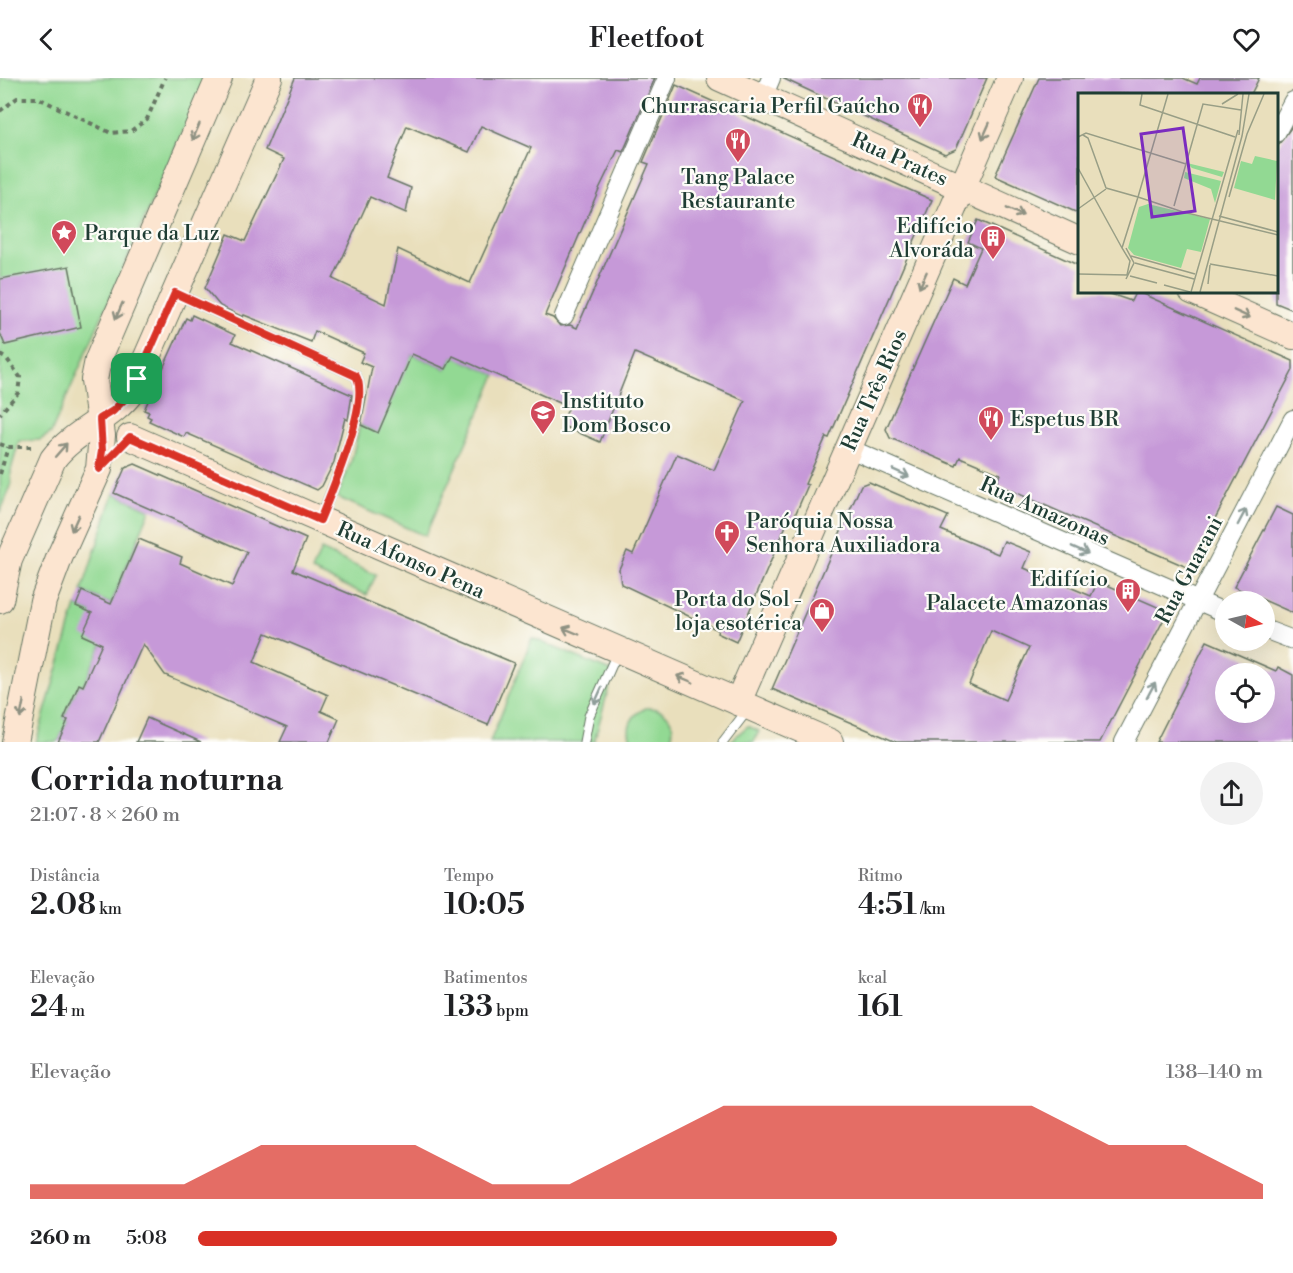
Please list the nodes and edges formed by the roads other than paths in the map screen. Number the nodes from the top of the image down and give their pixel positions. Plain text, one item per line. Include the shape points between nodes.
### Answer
1 (219, 78) edge
2 (269, 78) edge
3 (667, 78) edge
4 (720, 78) edge
5 (1010, 78) edge
6 (767, 88) edge
7 (1293, 101) edge
8 (1278, 129) edge
9 (962, 187) junction
10 (1078, 240) edge
11 (1194, 292) edge
12 (175, 293) junction
13 (564, 316) dead end
14 (1293, 336) edge
15 (126, 399) junction
16 (100, 419) junction
17 (1293, 419) edge
18 (130, 437) junction
19 (848, 448) junction
20 (99, 469) junction
21 (320, 520) junction
22 (0, 600) edge
23 (1197, 602) junction
24 (1215, 609) edge
25 (1275, 633) edge
26 (1293, 640) edge
27 (618, 648) junction
28 (744, 705) junction
29 (15, 742) edge
30 (584, 742) edge
31 (723, 742) edge
32 (830, 742) edge
33 (1124, 742) edge

1 -> 16 street via 98,360 94,380
2 - 12 street
3 - 13 street
4 - 6 street, Rua Prates
5 -> 9 street, Rua Três Rios
6 - 9 street, Rua Prates
7 - 8 street
9 -> 10 street, Rua Prates
9 -> 19 street, Rua Três Rios
11 -> 14 street
12 - 15 street
12 - 21 lane via 356,376 361,388 353,429
15 - 16 street
15 - 18 street
16 - 20 street
22 -> 16 street via 9,560 53,459 62,447
23 -> 17 street, Rua Guarani
18 - 20 street
18 - 21 street, Rua Afonso Pena
19 -> 23 street, Rua Amazonas
19 - 28 street, Rua Três Rios
20 -> 29 street via 43,601
27 -> 21 street, Rua Afonso Pena
23 - 24 street, Rua Amazonas
33 -> 23 street, Rua Guarani
25 - 26 street
28 -> 27 street, Rua Afonso Pena
27 -> 30 lane via 589,716
28 - 31 lane
28 - 32 street

